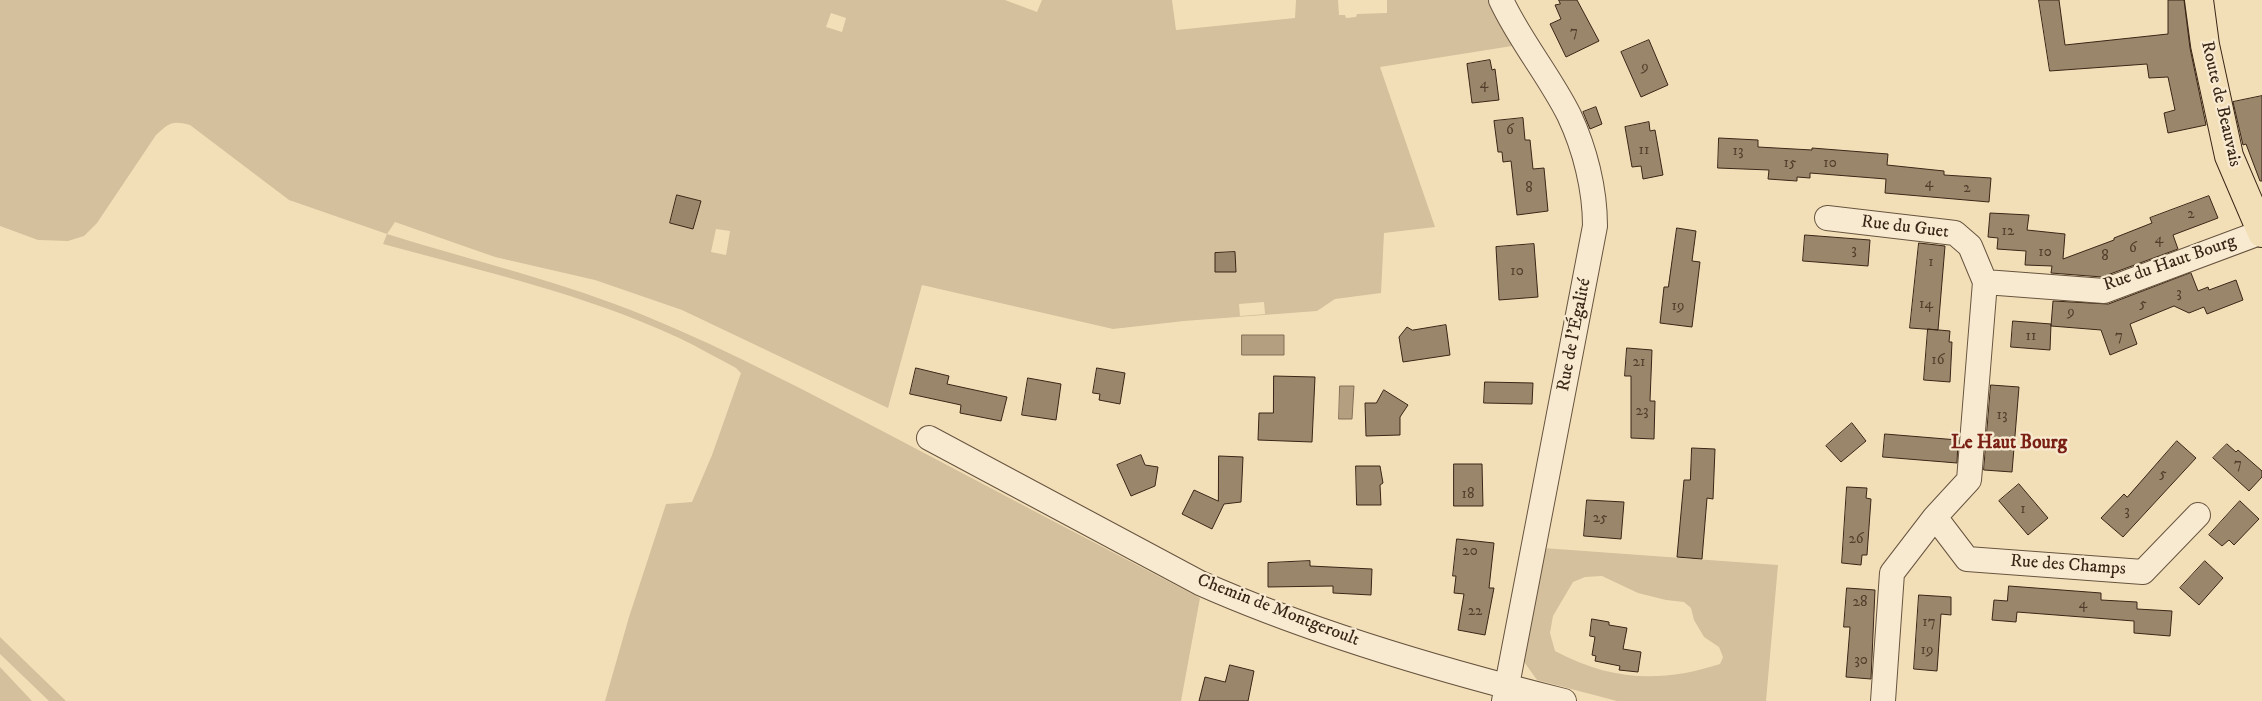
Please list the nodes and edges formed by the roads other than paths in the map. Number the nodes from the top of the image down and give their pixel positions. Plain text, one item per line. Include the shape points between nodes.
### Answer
1 (1501, 0) edge
2 (2199, 0) edge
3 (1827, 218) dead end
4 (2262, 233) edge
5 (1985, 282) junction
6 (929, 438) dead end
7 (2198, 515) dead end
8 (1935, 517) junction
9 (1505, 694) edge
10 (1564, 701) edge
11 (1883, 701) edge

1 - 9 street, Rue de l'Égalité via 1520,38 1569,116 1592,184 1595,226
2 - 4 main road, Route de Beauvais via 2205,45 2229,156
3 - 5 street, Rue du Guet via 1955,233 1970,246
4 - 5 street, Rue du Haut Bourg via 2104,290
5 - 8 street via 1969,480
6 - 9 street, Chemin de Montgeroult via 1192,579 1236,599
7 - 8 street, Rue des Champs via 2143,572 1967,559
8 - 11 street via 1892,573
9 - 10 street, Chemin de Montgeroult

